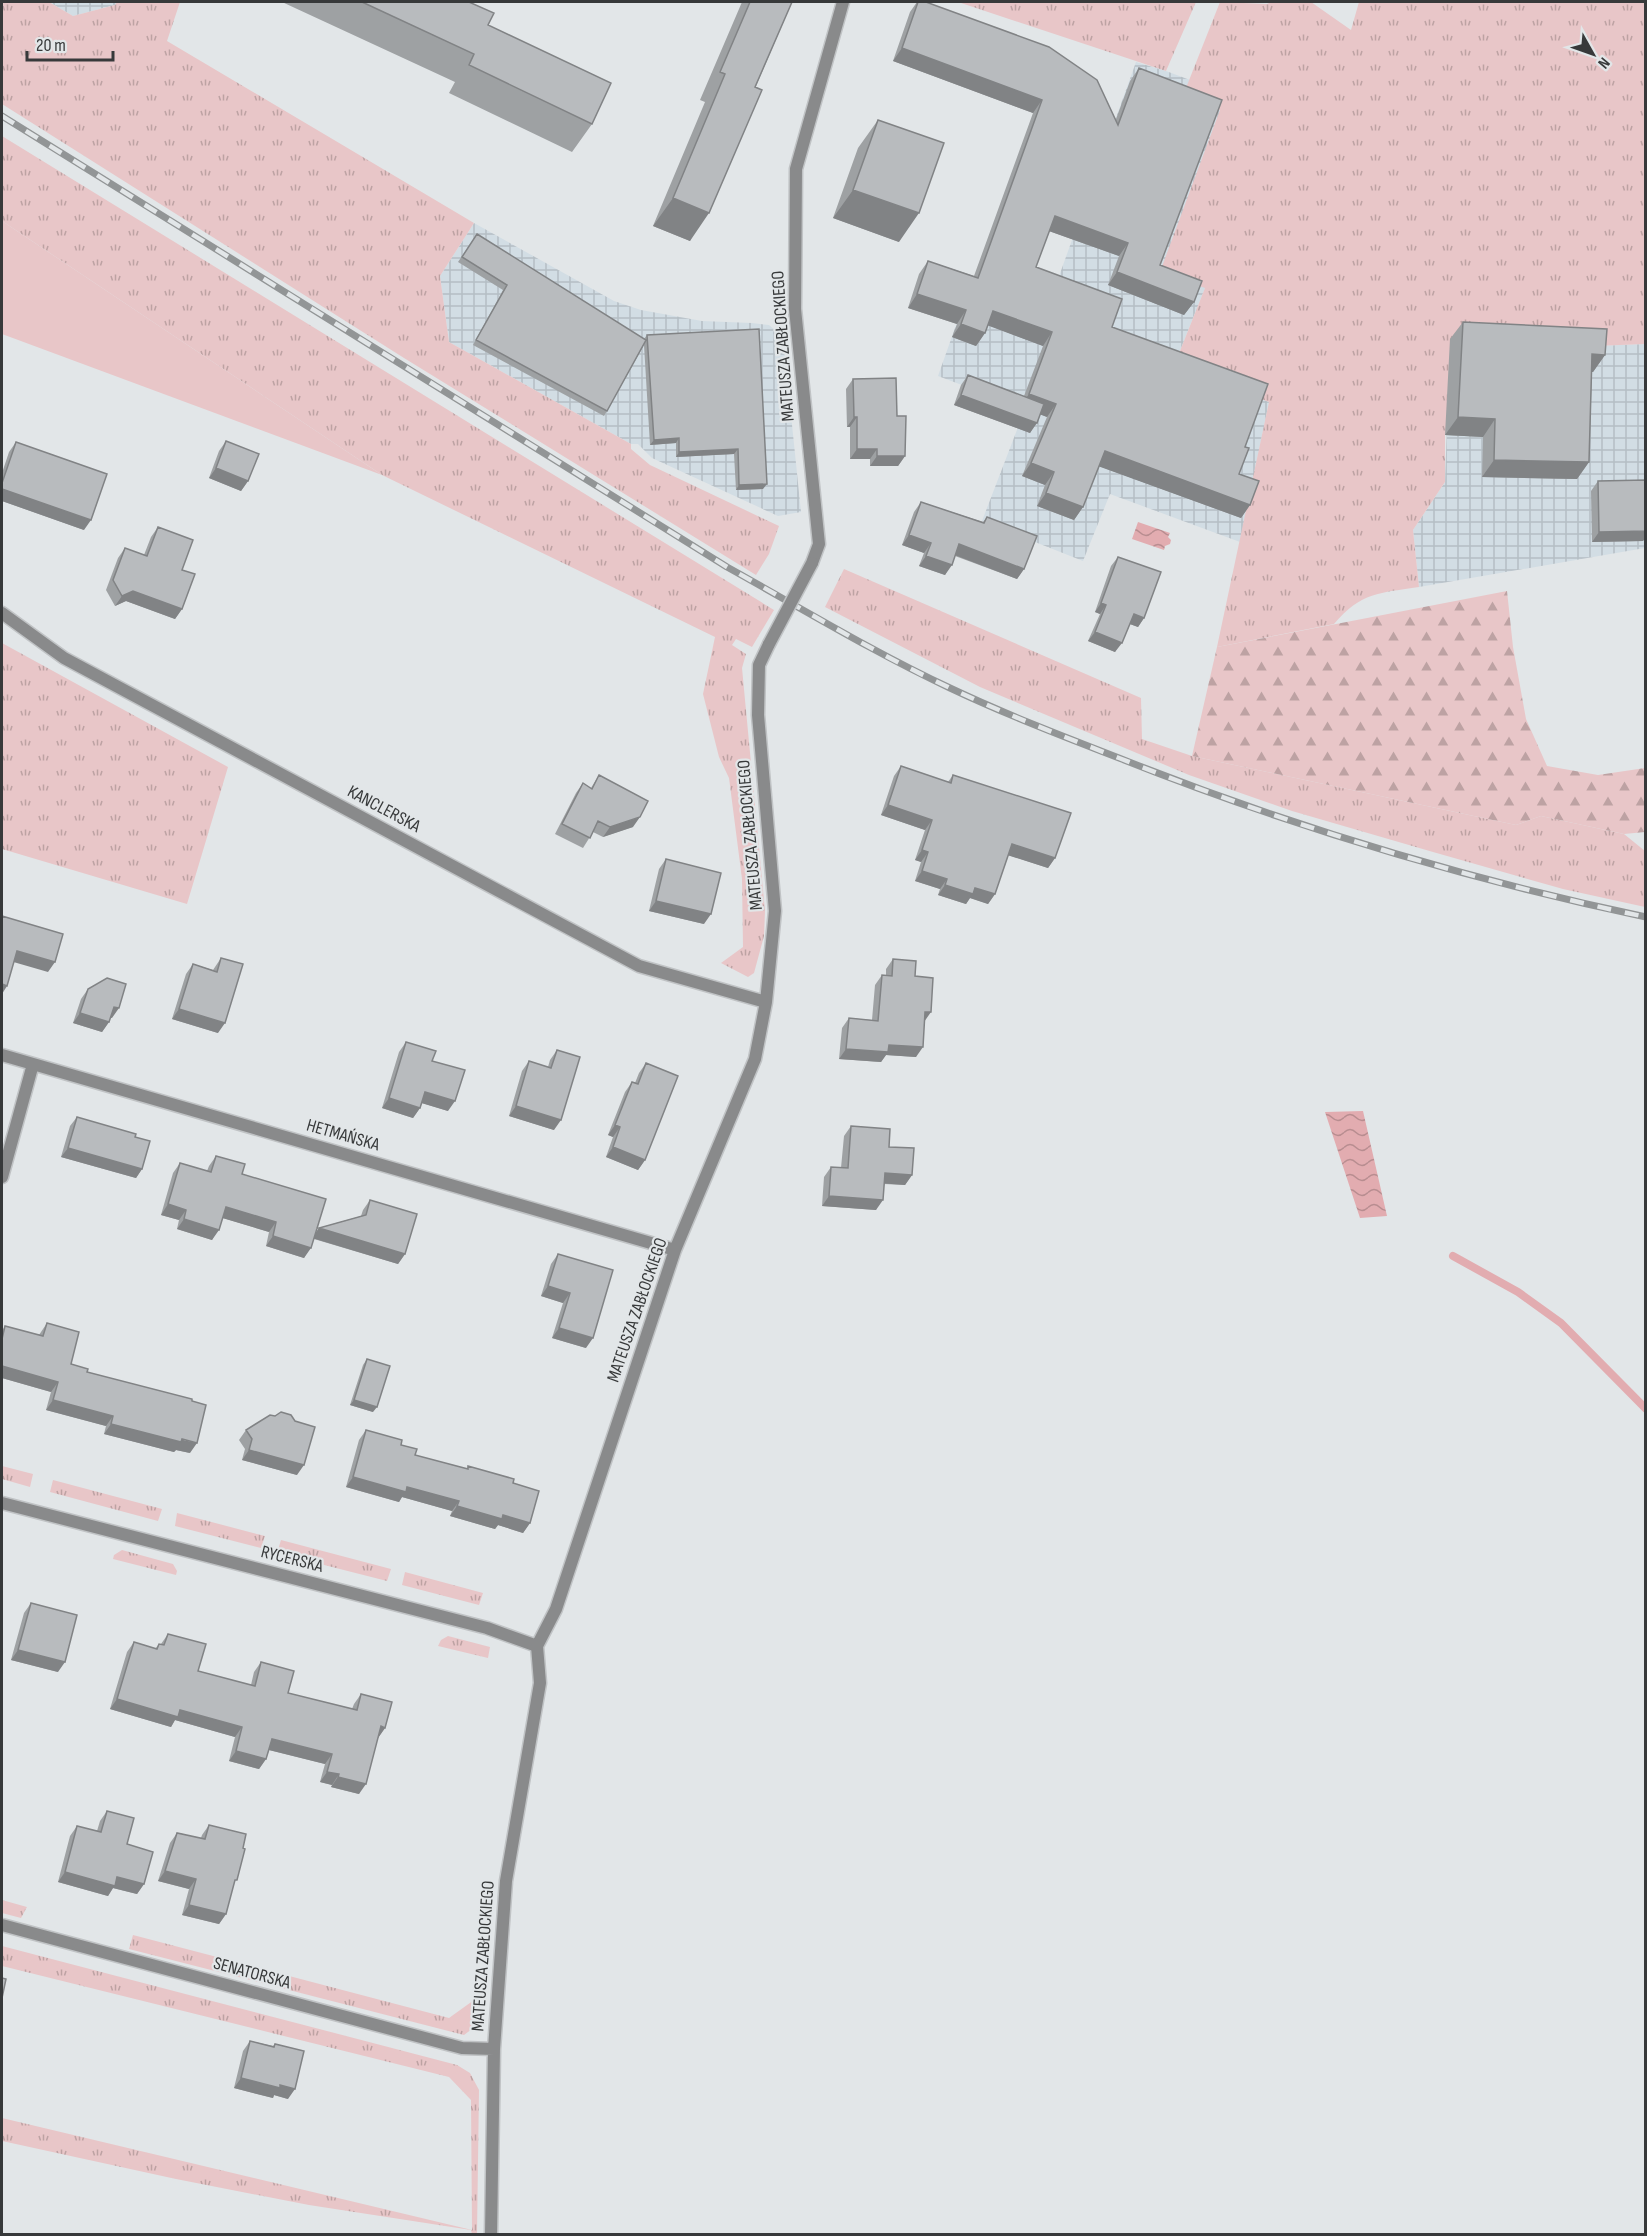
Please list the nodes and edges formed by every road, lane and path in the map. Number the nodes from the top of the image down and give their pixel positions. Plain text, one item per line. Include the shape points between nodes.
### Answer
1 (843, 2) edge
2 (2, 613) edge
3 (766, 1002) junction
4 (2, 1055) edge
5 (33, 1064) junction
6 (2, 1177) edge
7 (675, 1250) junction
8 (2, 1503) edge
9 (537, 1646) junction
10 (2, 1925) edge
11 (494, 2049) junction
12 (491, 2235) edge

1 - 3 street, MATEUSZA ZABŁOCKIEGO, bridge via 796,169 795,309 819,544 759,665 758,715 775,911
2 - 3 street, KANCLERSKA via 64,658 639,966
3 - 7 street, MATEUSZA ZABŁOCKIEGO via 755,1059
4 - 5 street, HETMAŃSKA
5 - 6 street
5 - 7 street, HETMAŃSKA
7 - 9 street, MATEUSZA ZABŁOCKIEGO via 556,1609
8 - 9 street, RYCERSKA via 487,1628
9 - 11 street, MATEUSZA ZABŁOCKIEGO via 540,1683 506,1881
10 - 11 street, SENATORSKA via 462,2048
11 - 12 street, MATEUSZA ZABŁOCKIEGO

